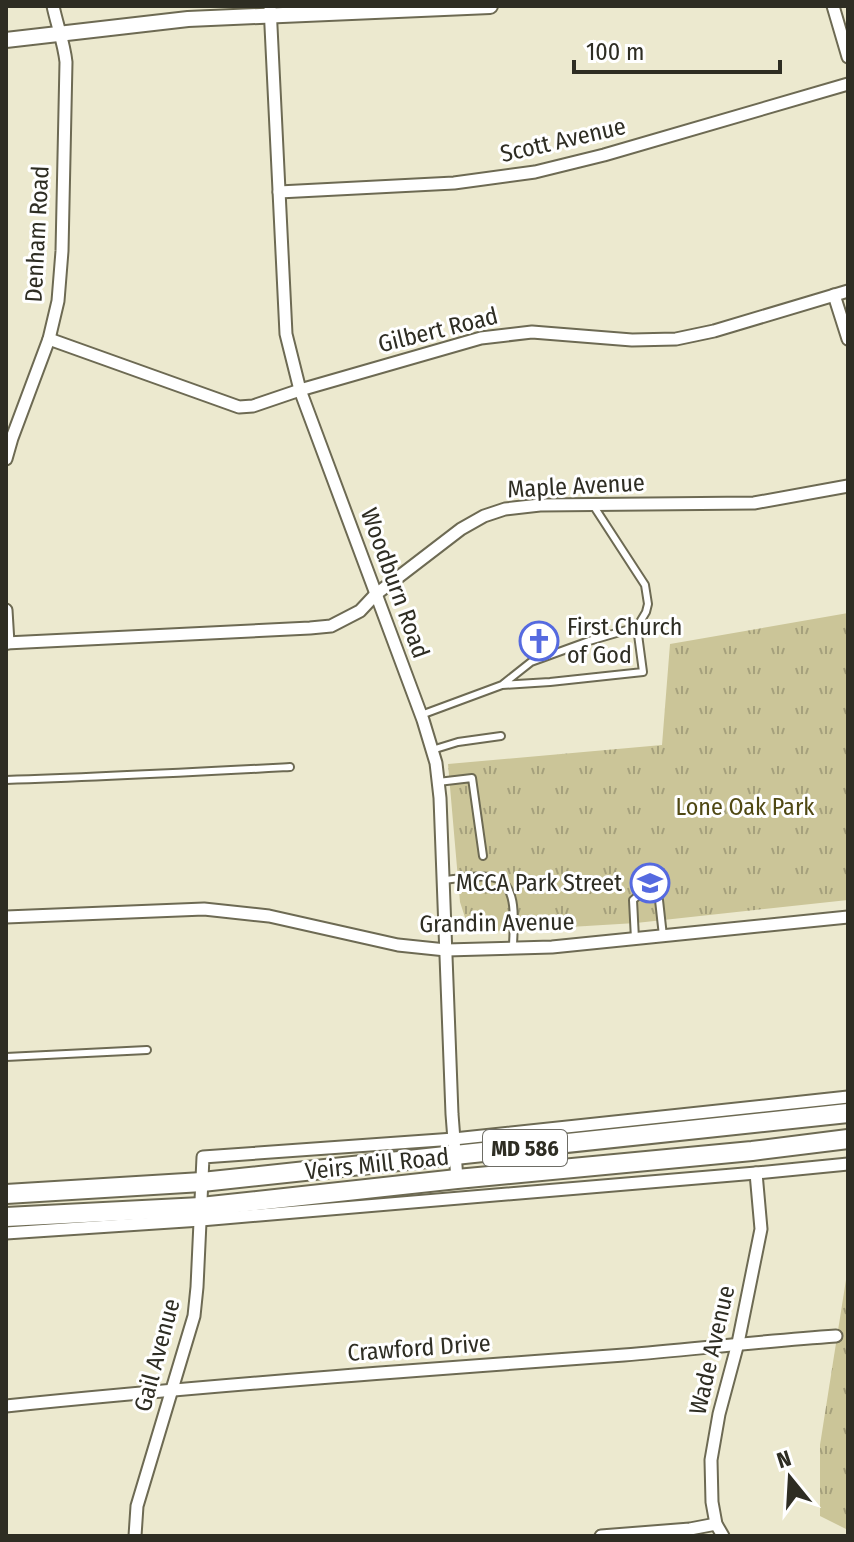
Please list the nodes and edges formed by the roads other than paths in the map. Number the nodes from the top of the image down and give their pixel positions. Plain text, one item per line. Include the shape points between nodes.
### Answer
1 (53, 6) edge
2 (490, 6) edge
3 (833, 6) edge
4 (270, 11) edge
5 (58, 33) junction
6 (6, 40) edge
7 (848, 57) edge
8 (848, 84) edge
9 (279, 192) junction
10 (848, 291) edge
11 (834, 295) junction
12 (49, 339) junction
13 (848, 339) edge
14 (300, 390) junction
15 (6, 459) edge
16 (848, 486) edge
17 (593, 505) junction
18 (375, 595) junction
19 (6, 610) edge
20 (637, 627) junction
21 (7, 643) edge
22 (502, 685) junction
23 (421, 715) junction
24 (501, 736) dead end
25 (432, 750) junction
26 (290, 767) dead end
27 (6, 780) edge
28 (438, 782) junction
29 (483, 856) dead end
30 (443, 880) junction
31 (6, 917) edge
32 (848, 917) edge
33 (663, 936) junction
34 (635, 939) junction
35 (513, 948) junction
36 (446, 950) junction
37 (147, 1050) dead end
38 (6, 1057) edge
39 (848, 1097) edge
40 (848, 1113) edge
41 (848, 1139) edge
42 (454, 1147) junction
43 (848, 1164) edge
44 (756, 1173) junction
45 (457, 1179) junction
46 (202, 1182) junction
47 (6, 1194) edge
48 (201, 1214) junction
49 (6, 1217) edge
50 (6, 1233) edge
51 (836, 1336) dead end
52 (738, 1343) junction
53 (171, 1389) junction
54 (6, 1406) edge
55 (716, 1524) junction
56 (135, 1536) edge
57 (601, 1536) edge
58 (723, 1536) edge

1 - 5 street, Denham Road
2 - 4 street
3 - 7 street
4 - 5 street
4 - 9 street, Woodburn Road
5 - 6 street
5 - 12 street, Denham Road via 66,62 62,251
8 - 9 street, Scott Avenue via 535,172 454,183
9 - 14 street, Woodburn Road via 286,334
10 - 11 street, Gilbert Road
11 - 13 street
11 - 14 street, Gilbert Road via 676,339 532,332 481,338
12 - 14 street, Gilbert Road via 239,407
12 - 15 street, Denham Road
14 - 18 street, Woodburn Road
16 - 17 street, Maple Avenue via 754,503
17 - 18 street, Maple Avenue via 540,505 484,516
17 - 20 lane via 645,585 648,604
18 - 21 street, Maple Avenue via 360,611 331,626
18 - 23 street, Woodburn Road
19 - 21 street
20 - 22 lane via 531,662
20 - 22 lane via 643,672
22 - 23 lane
23 - 25 street, Woodburn Road
24 - 25 lane
25 - 28 street, Woodburn Road
26 - 27 lane
28 - 29 lane via 472,778
28 - 30 street, Woodburn Road
30 - 35 lane via 493,876 505,883 512,899
30 - 36 street, Woodburn Road
31 - 36 street, Grandin Avenue via 204,909
32 - 33 street, Grandin Avenue
33 - 34 street, Grandin Avenue
33 - 34 lane via 659,900 655,893 640,894 633,900
34 - 35 street, Grandin Avenue
35 - 36 street, Grandin Avenue
36 - 42 street, Woodburn Road
37 - 38 lane
39 - 42 street, Veirs Mill Road
40 - 42 main road, Veirs Mill Road / MD 586
41 - 45 main road, Veirs Mill Road / MD 586
42 - 45 street, Woodburn Road
42 - 46 main road, Veirs Mill Road / MD 586
43 - 44 street, Veirs Mill Road
44 - 48 street, Veirs Mill Road
44 - 52 street, Wade Avenue via 761,1229
45 - 48 main road, Veirs Mill Road / MD 586
46 - 47 main road, Veirs Mill Road / MD 586
46 - 48 street, Gail Avenue
48 - 49 main road, Veirs Mill Road / MD 586
48 - 50 street, Veirs Mill Road
48 - 53 street, Gail Avenue via 194,1316
51 - 52 street, Crawford Drive
52 - 53 street, Crawford Drive
52 - 55 street, Wade Avenue via 711,1460
53 - 54 street, Crawford Drive
53 - 56 street, Gail Avenue via 137,1506
55 - 57 street
55 - 58 street, Wade Avenue

